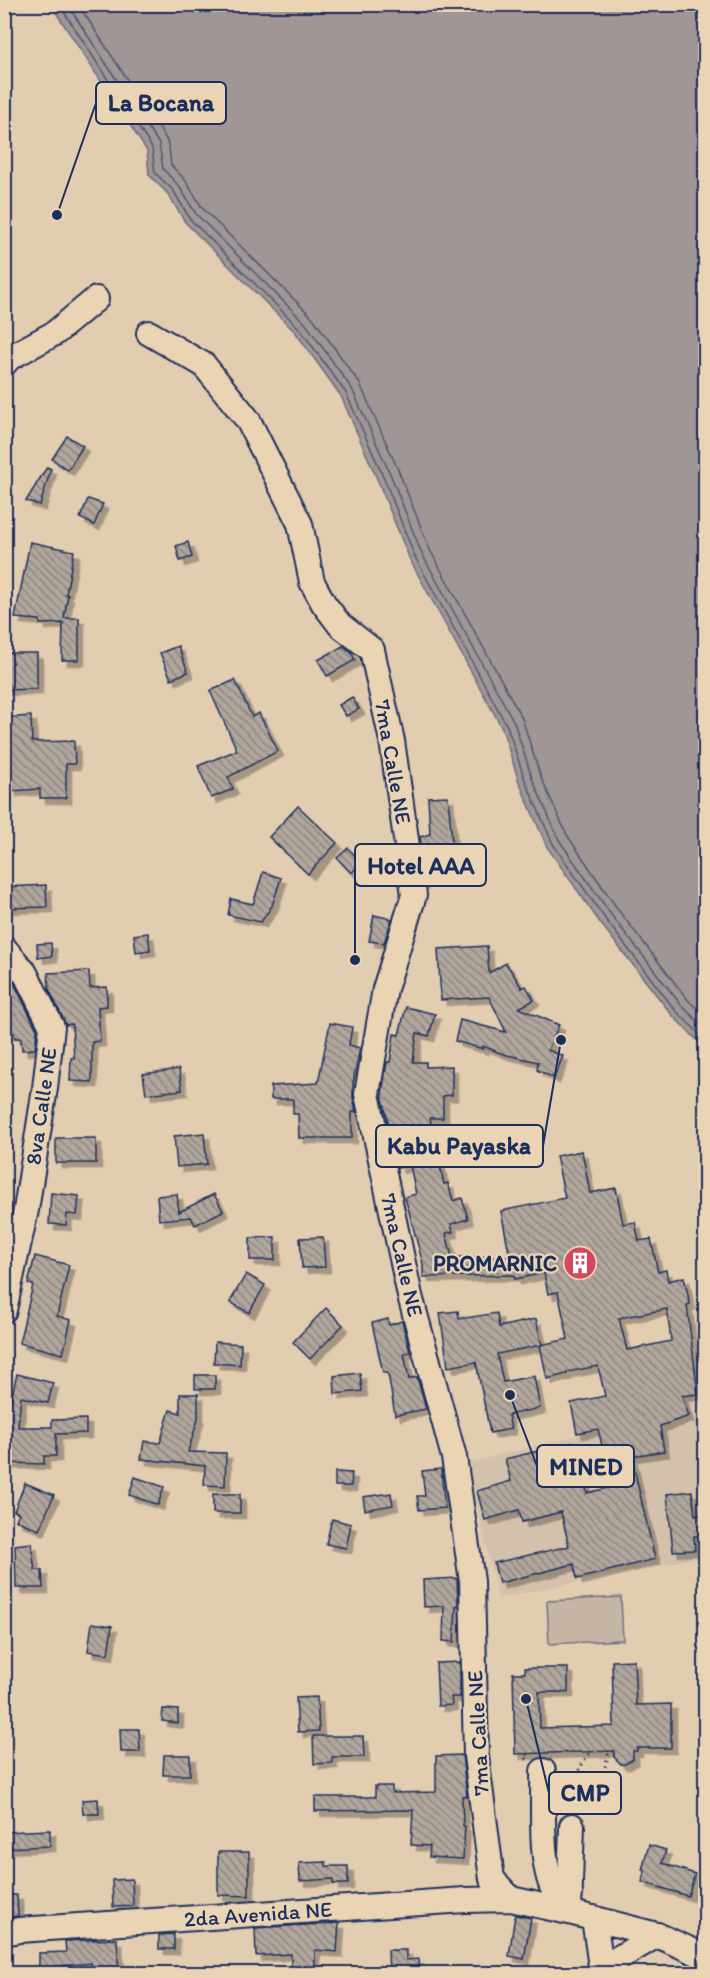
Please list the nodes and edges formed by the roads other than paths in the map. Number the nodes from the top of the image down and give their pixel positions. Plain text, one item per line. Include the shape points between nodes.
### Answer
1 (96, 299) dead end
2 (149, 333) dead end
3 (4, 364) edge
4 (4, 948) edge
5 (4, 1310) edge
6 (543, 1771) dead end
7 (572, 1826) road end
8 (492, 1879) junction
9 (511, 1899) junction
10 (465, 1900) junction
11 (570, 1903) junction
12 (594, 1918) junction
13 (4, 1933) edge
14 (657, 1935) junction
15 (705, 1957) edge
16 (602, 1971) edge

1 - 3 street via 56,333
2 - 8 street, 7ma Calle NE via 204,365 248,420 300,524 312,582 340,625 372,650 392,741 414,895 384,989 367,1094 410,1296 454,1457 472,1581 476,1756
4 - 5 street, 8va Calle NE via 25,974 52,1027 27,1210
6 - 11 street via 548,1880 554,1891
7 - 11 street
8 - 9 street
8 - 10 street
9 - 10 street, 2da Avenida NE
9 - 11 street, 2da Avenida NE
10 - 13 street, 2da Avenida NE
11 - 12 street, 2da Avenida NE
12 - 14 street, 2da Avenida NE
12 - 16 street
14 - 15 street, 2da Avenida NE
14 - 16 street

